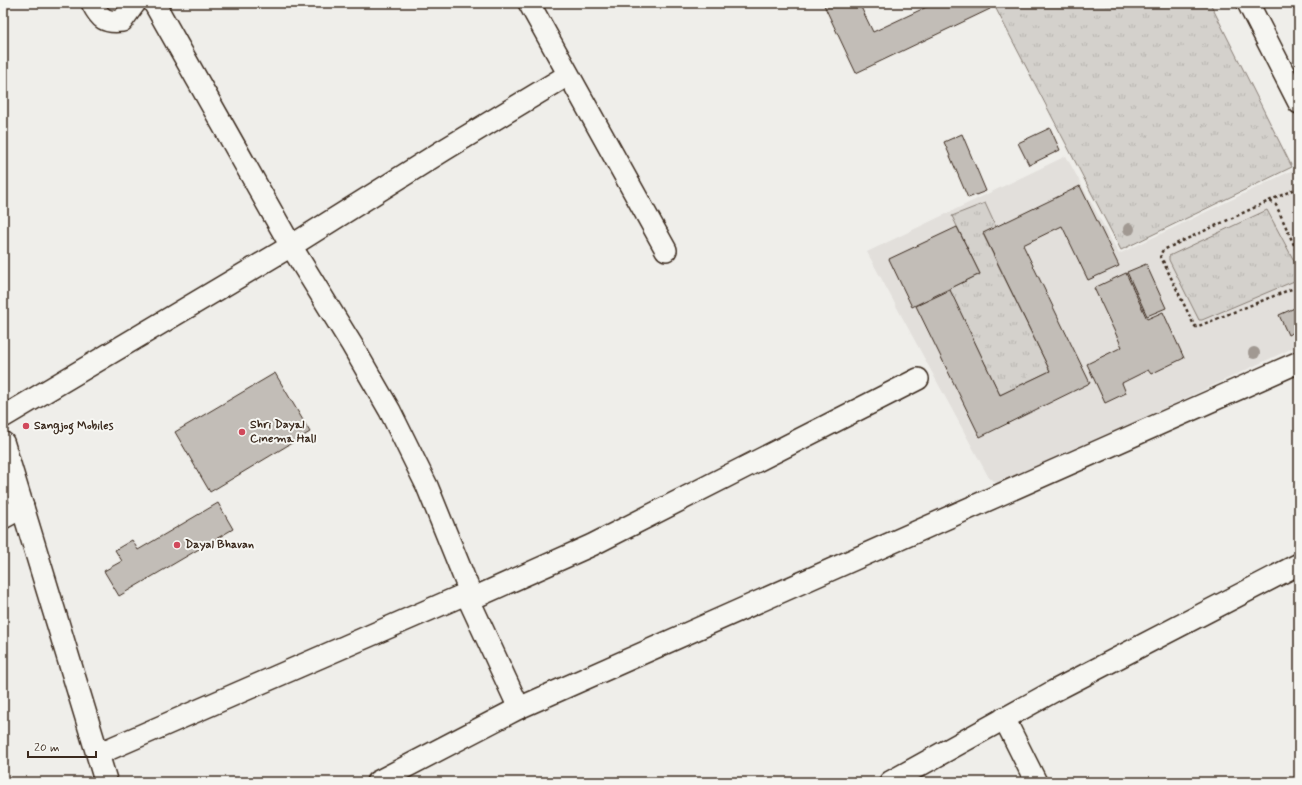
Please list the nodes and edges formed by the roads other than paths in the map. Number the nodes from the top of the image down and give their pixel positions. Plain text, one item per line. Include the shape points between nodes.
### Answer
1 (92, 3) edge
2 (135, 3) edge
3 (154, 3) edge
4 (529, 3) edge
5 (1248, 3) edge
6 (568, 75) junction
7 (1299, 103) edge
8 (291, 246) junction
9 (666, 250) dead end
10 (1299, 362) edge
11 (918, 379) dead end
12 (3, 417) edge
13 (3, 443) edge
14 (23, 507) junction
15 (3, 518) edge
16 (1299, 564) edge
17 (469, 596) junction
18 (519, 708) junction
19 (1004, 718) junction
20 (98, 754) junction
21 (106, 782) edge
22 (377, 782) edge
23 (890, 782) edge
24 (1036, 782) edge

1 - 2 street via 101,17 110,22 122,21
3 - 8 street
4 - 6 street
5 - 7 street
6 - 8 street
6 - 9 street
8 - 12 street
8 - 17 street via 363,363 406,441 445,529
10 - 18 street
11 - 17 street via 592,545
13 - 14 main road
14 - 15 street
14 - 20 main road
16 - 19 street
17 - 18 street
17 - 20 street
18 - 22 street
19 - 23 street
19 - 24 street
20 - 21 main road

